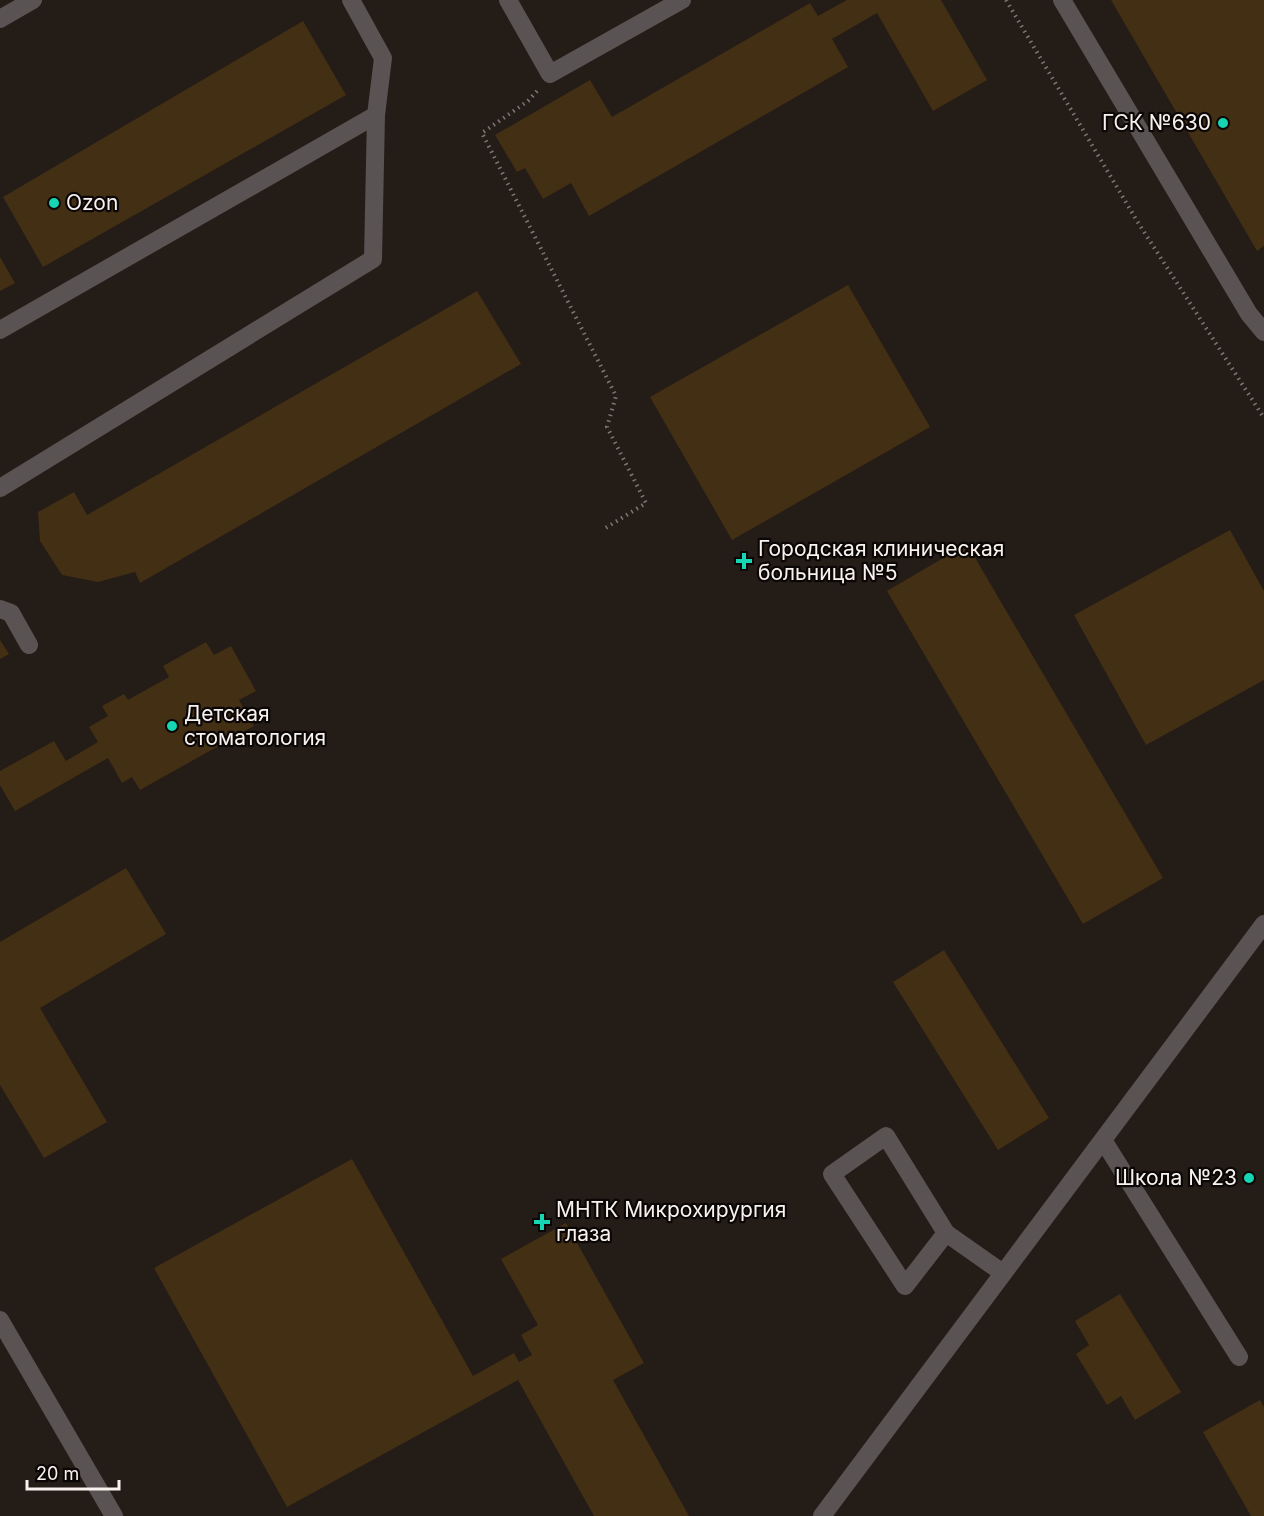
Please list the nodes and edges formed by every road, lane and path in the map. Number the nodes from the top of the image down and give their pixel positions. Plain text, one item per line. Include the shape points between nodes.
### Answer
1 (33, 0) edge
2 (351, 0) edge
3 (508, 0) edge
4 (682, 0) edge
5 (1006, 0) edge
6 (1062, 0) edge
7 (0, 19) edge
8 (550, 74) junction
9 (376, 115) junction
10 (0, 330) edge
11 (1264, 332) edge
12 (1264, 417) edge
13 (0, 488) edge
14 (604, 529) dead end
15 (0, 609) edge
16 (29, 645) dead end
17 (1264, 924) edge
18 (1103, 1140) junction
19 (946, 1233) junction
20 (1003, 1273) junction
21 (0, 1320) edge
22 (1239, 1357) dead end
23 (114, 1516) edge
24 (822, 1516) edge

1 - 7 street
2 - 9 street via 383,58
3 - 8 street
4 - 8 street
5 - 12 path via 1137,221
6 - 11 street via 1249,314
8 - 14 path via 528,101 482,133 616,396 607,427 646,503
9 - 10 street
9 - 13 street via 373,259
15 - 16 street via 11,613
17 - 18 street
18 - 20 street
18 - 22 street
19 - 19 street via 886,1136 832,1174 905,1286
19 - 20 street
20 - 24 street
21 - 23 street

